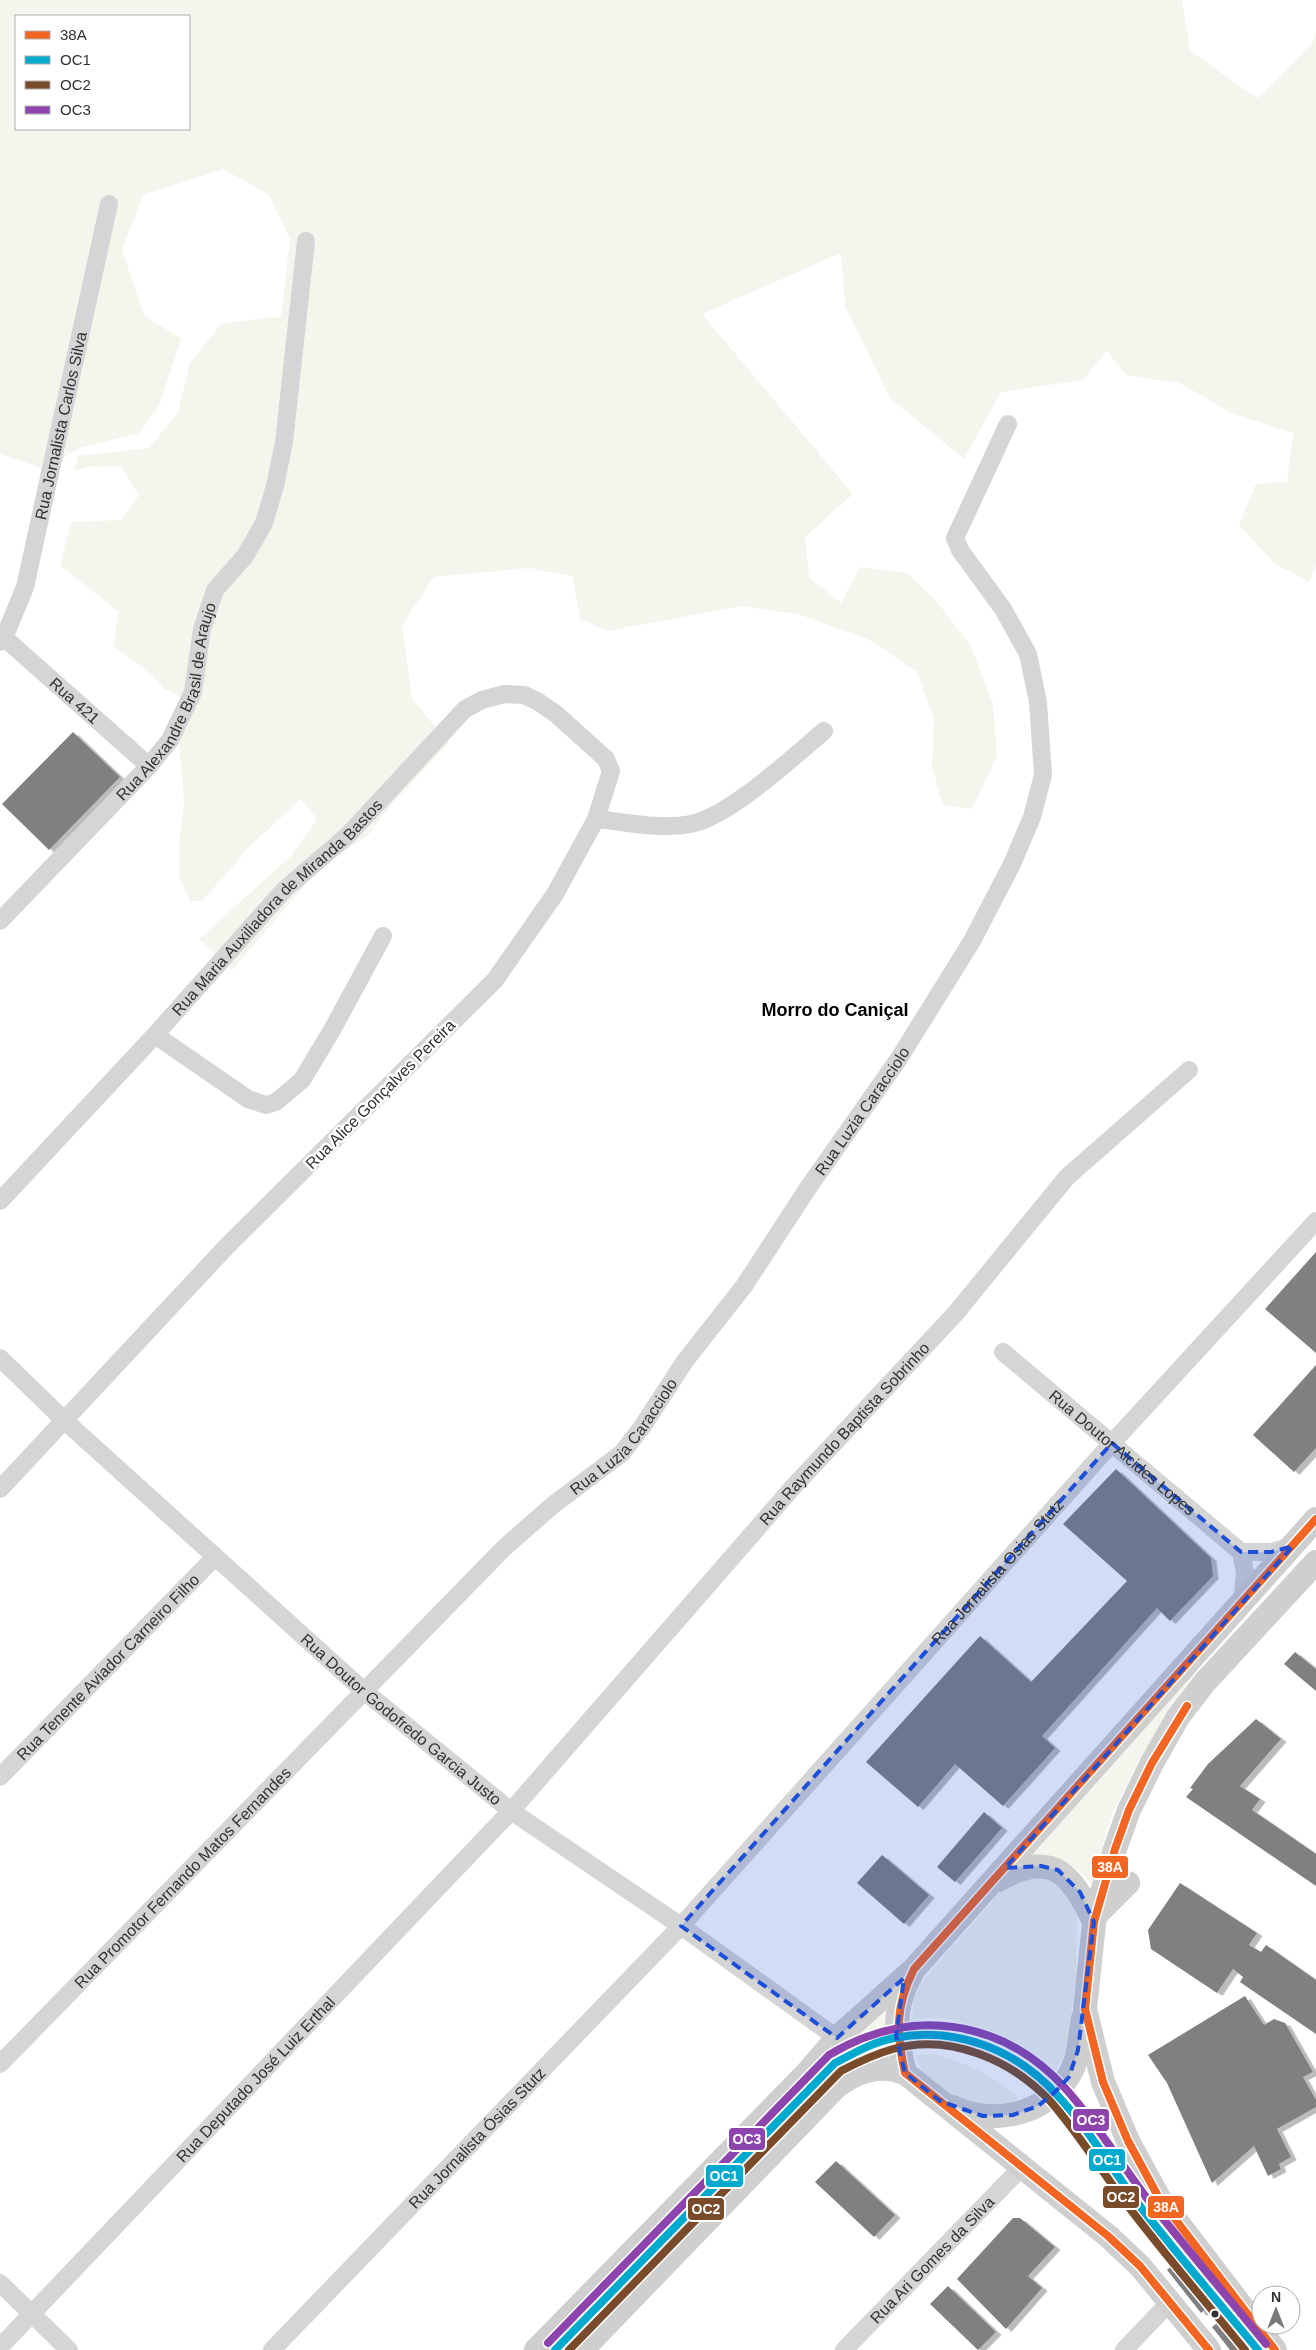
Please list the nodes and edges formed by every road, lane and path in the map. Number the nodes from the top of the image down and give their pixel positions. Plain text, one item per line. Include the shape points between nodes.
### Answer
1 (109, 204) dead end
2 (306, 241) dead end
3 (1008, 424) dead end
4 (1, 638) edge
5 (824, 731) dead end
6 (579, 733) joint
7 (149, 766) junction
8 (596, 818) junction
9 (0, 921) edge
10 (383, 936) dead end
11 (155, 1035) junction
12 (1189, 1070) dead end
13 (0, 1201) edge
14 (1316, 1221) edge
15 (1003, 1352) dead end
16 (0, 1358) edge
17 (65, 1421) junction
18 (1112, 1443) junction
19 (0, 1489) edge
20 (1316, 1519) edge
21 (1293, 1546) junction
22 (1242, 1552) junction
23 (215, 1557) junction
24 (1316, 1562) edge
25 (1242, 1604) junction
26 (364, 1691) junction
27 (0, 1777) edge
28 (511, 1811) junction
29 (1128, 1883) dead end
30 (990, 1885) junction
31 (1095, 1918) junction
32 (682, 1926) junction
33 (914, 1969) junction
34 (1085, 2009) junction
35 (837, 2038) junction
36 (0, 2064) edge
37 (905, 2073) junction
38 (940, 2102) junction
39 (1020, 2168) junction
40 (0, 2283) edge
41 (1170, 2302) junction
42 (32, 2315) junction
43 (0, 2347) edge
44 (69, 2350) edge
45 (272, 2350) edge
46 (536, 2350) edge
47 (582, 2350) edge
48 (844, 2350) edge
49 (1124, 2350) edge
50 (1209, 2350) edge
51 (1275, 2350) edge

1 - 4 street, Rua Jornalista Carlos Silva via 33,554 19,606
2 - 7 street, Rua Alexandre Brasil de Araujo via 284,442 264,523 245,556 215,590 202,629 193,692 170,740
3 - 26 street, Rua Luzia Caracciolo via 955,538 960,550 1003,609 1028,654 1038,702 1043,775 1032,817 1012,864 972,941 898,1060 744,1286 685,1360 622,1453 531,1523
4 - 7 street, Rua 421
5 - 8 street via 765,781 715,815 691,824 659,826
6 - 8 street, Rua Alice Gonçalves Pereira via 606,759 611,771
6 - 11 street, Rua Maria Auxiliadora de Miranda Bastos via 524,695 504,694 464,709 348,835 285,889
7 - 9 street, Rua Alexandre Brasil de Araujo
8 - 17 street, Rua Alice Gonçalves Pereira via 556,894 495,980 228,1245
10 - 11 street via 302,1080 276,1102 266,1105 253,1101
11 - 13 street, Rua Maria Auxiliadora de Miranda Bastos
12 - 28 street, Rua Raymundo Baptista Sobrinho via 1067,1177 955,1314 794,1486
14 - 18 street, Rua Jornalista Osias Stutz
15 - 18 street, Rua Doutor Alcides Lopes
16 - 17 street, Rua Doutor Godofredo Garcia Justo
17 - 19 street, Rua Alice Gonçalves Pereira
17 - 23 street, Rua Doutor Godofredo Garcia Justo
18 - 22 street, Rua Doutor Alcides Lopes
18 - 32 street, Rua Jornalista Osias Stutz
20 - 21 main road
21 - 22 street via 1271,1552
21 - 25 main road
22 - 25 street via 1245,1572
23 - 26 street, Rua Doutor Godofredo Garcia Justo
23 - 27 street, Rua Tenente Aviador Carneiro Filho
24 - 31 main road via 1205,1682 1178,1717 1129,1810
25 - 30 main road
26 - 28 street, Rua Doutor Godofredo Garcia Justo
26 - 36 street, Rua Promotor Fernando Matos Fernandes
28 - 32 street, Rua Doutor Godofredo Garcia Justo
28 - 42 street, Rua Deputado José Luiz Erthal
29 - 31 main road
30 - 31 main road via 1024,1867 1058,1870 1069,1877
30 - 33 main road
31 - 34 main road
32 - 35 street, Rua Doutor Godofredo Garcia Justo
32 - 45 street, Rua Jornalista Ósias Stutz
33 - 35 main road
33 - 37 main road via 904,1988 896,2016 896,2036
34 - 38 main road via 1078,2050 1069,2077 1038,2106 1013,2115 983,2116
34 - 51 main road via 1103,2082 1150,2182
35 - 46 main road via 799,2081
37 - 38 main road
37 - 47 main road via 894,2069 874,2069 850,2076 836,2086
38 - 39 main road
39 - 41 main road via 1108,2236 1140,2266
39 - 48 street, Rua Ari Gomes da Silva
40 - 42 street
41 - 49 street
41 - 50 main road
42 - 43 street, Rua Deputado José Luiz Erthal
42 - 44 street

